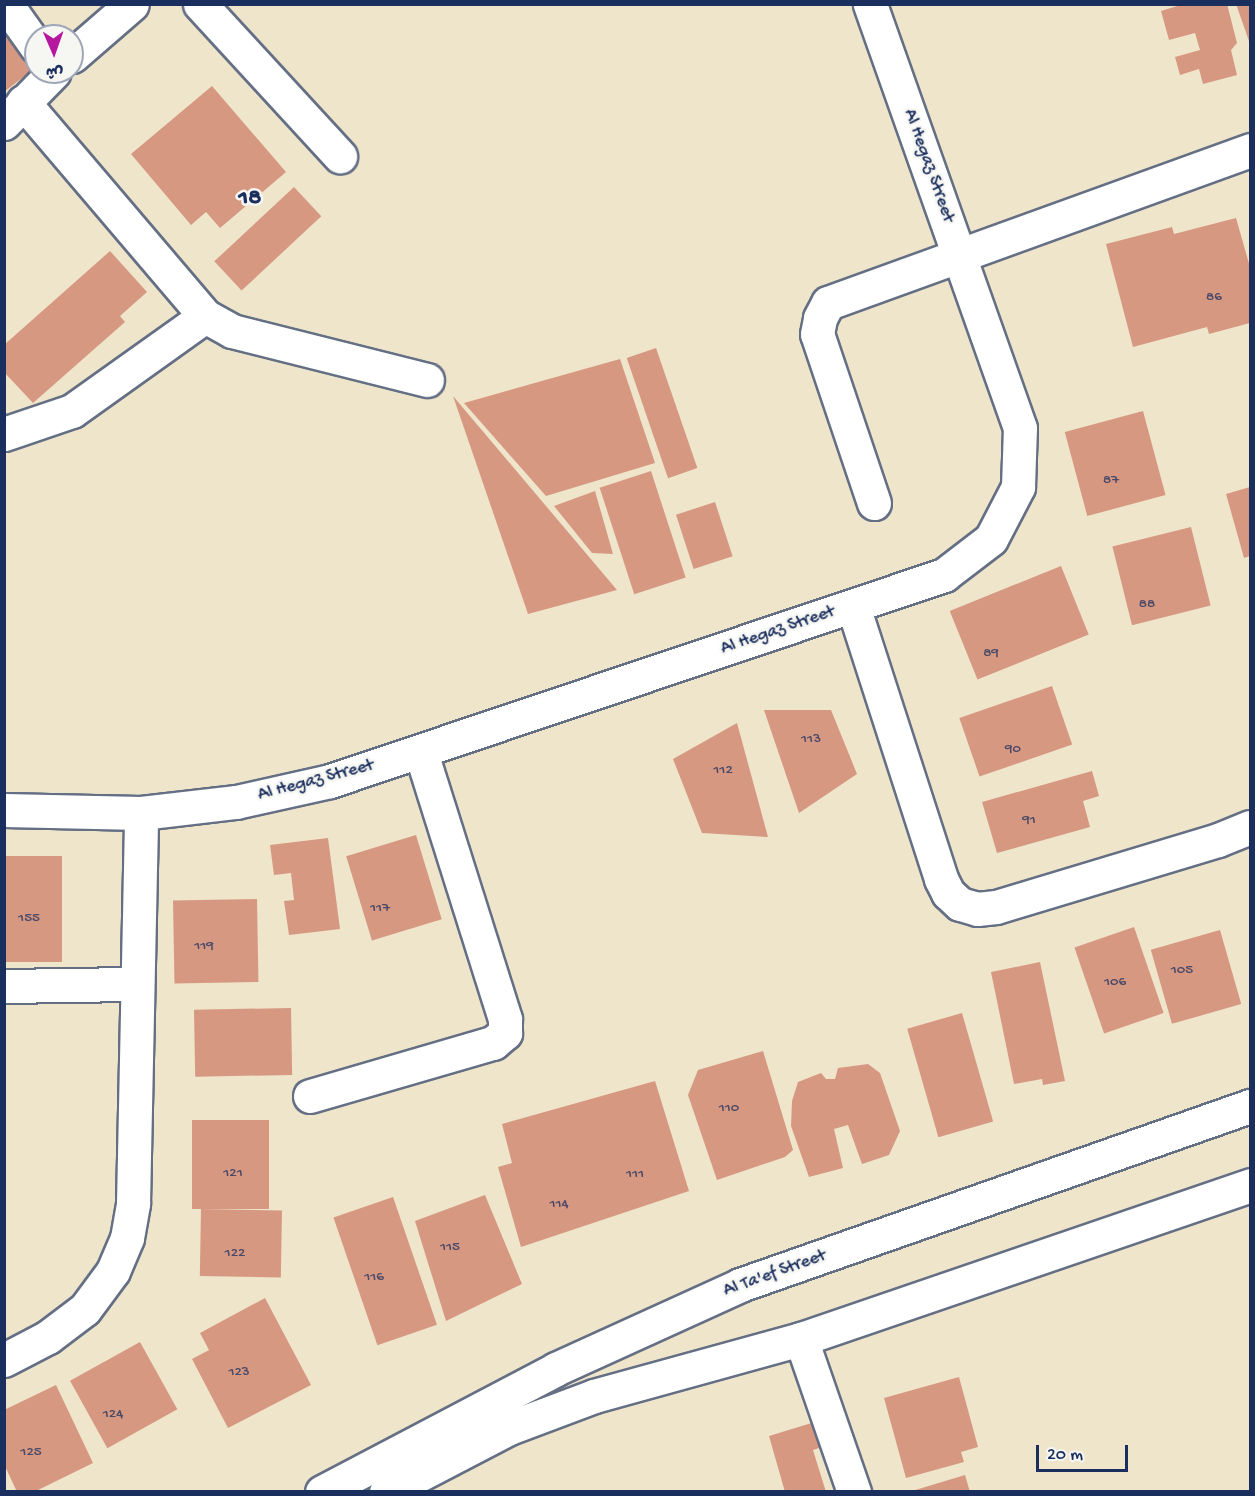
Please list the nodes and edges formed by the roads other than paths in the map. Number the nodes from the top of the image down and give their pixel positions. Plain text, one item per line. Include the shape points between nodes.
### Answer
1 (6, 4) edge
2 (132, 4) edge
3 (200, 4) edge
4 (870, 4) edge
5 (24, 29) edge
6 (84, 46) edge
7 (42, 84) edge
8 (14, 112) edge
9 (1251, 150) edge
10 (340, 156) dead end
11 (960, 255) junction
12 (205, 316) junction
13 (427, 380) dead end
14 (4, 434) edge
15 (874, 503) dead end
16 (852, 606) junction
17 (421, 752) junction
18 (4, 810) edge
19 (141, 813) junction
20 (1251, 827) edge
21 (137, 984) junction
22 (4, 986) edge
23 (310, 1096) dead end
24 (1251, 1106) edge
25 (1251, 1185) edge
26 (801, 1339) junction
27 (4, 1360) edge
28 (321, 1491) edge
29 (386, 1491) edge
30 (854, 1491) edge

1 - 5 street
2 - 6 street
3 - 10 street
4 - 11 street, Al Hegaz Street
7 - 8 street
8 - 12 street
9 - 11 street
11 - 15 street via 828,303 820,318 817,334
11 - 16 street, Al Hegaz Street via 1020,428 1018,487 992,539 944,575
12 - 13 street via 232,332
12 - 14 street via 72,411
16 - 17 street, Al Hegaz Street
16 - 20 street via 941,879 960,904 977,909 996,907
17 - 19 street, Al Hegaz Street via 330,781 236,802
17 - 23 street via 505,1019 505,1033 494,1043
18 - 19 street, Al Hegaz Street
19 - 21 street
21 - 22 street
21 - 27 street via 133,1203 127,1238 114,1271 85,1309 48,1337
24 - 28 street, Al Ta'ef Street via 740,1285 556,1369
25 - 26 street
26 - 29 street via 594,1396 544,1414 466,1448
26 - 30 street

